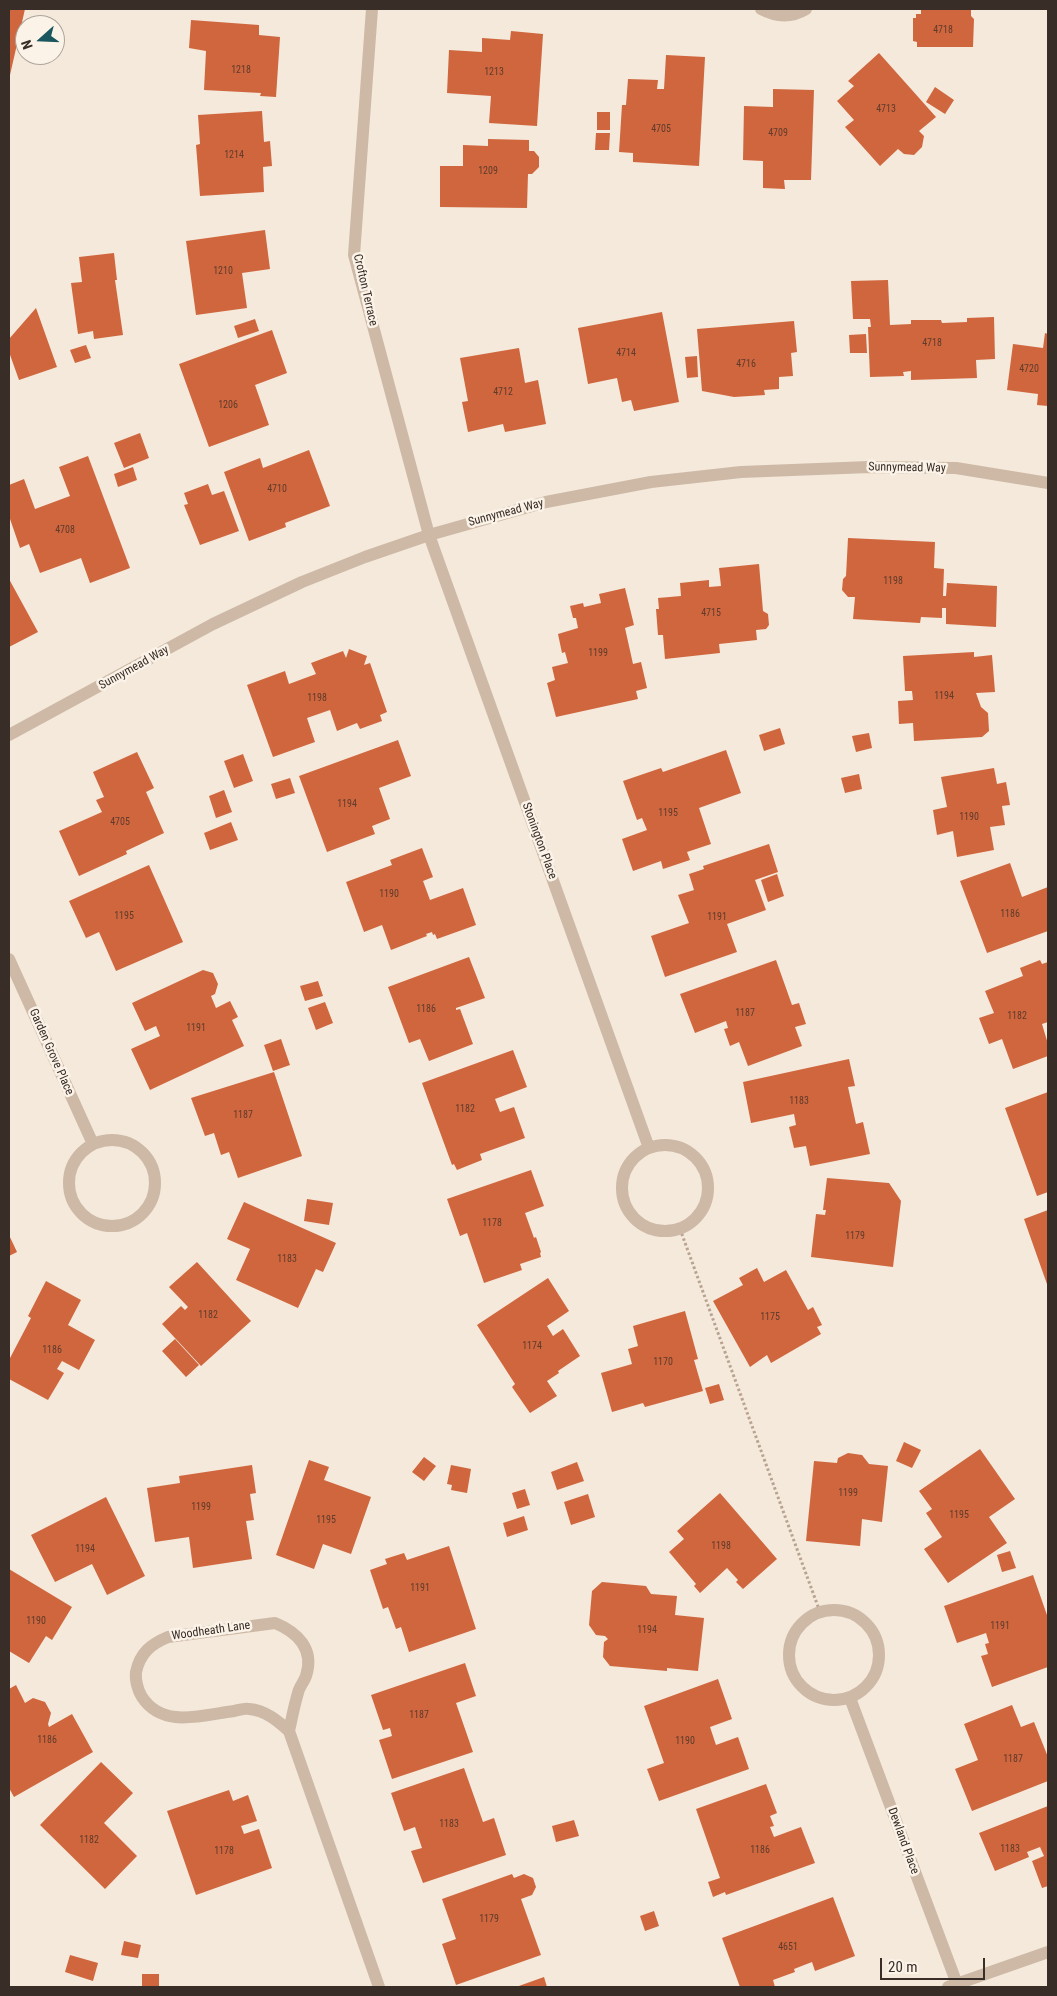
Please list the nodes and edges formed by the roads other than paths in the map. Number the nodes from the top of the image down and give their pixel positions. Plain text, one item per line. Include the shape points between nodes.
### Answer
1 (372, 9) edge
2 (761, 9) edge
3 (806, 9) edge
4 (1048, 483) edge
5 (429, 535) junction
6 (9, 735) edge
7 (9, 959) edge
8 (93, 1144) junction
9 (649, 1148) junction
10 (850, 1698) junction
11 (289, 1731) junction
12 (1048, 1952) edge
13 (952, 1986) edge
14 (379, 1987) edge

1 - 5 street, Crofton Terrace via 354,255
2 - 3 street via 786,16
4 - 5 street, Sunnymead Way via 956,468 869,467 741,472 651,482 546,502
5 - 6 street, Sunnymead Way via 302,582 222,620
5 - 9 street, Stonington Place
7 - 8 street, Garden Grove Place
8 - 8 street via 81,1153 69,1180 77,1209 102,1225 131,1222 150,1204 154,1191 151,1164 143,1153 126,1143 106,1141
9 - 9 street via 676,1146 689,1152 706,1173 707,1200 702,1212 680,1229 665,1232 638,1222 623,1197 627,1168 636,1156
10 - 10 street via 822,1699 809,1693 791,1670 791,1642 797,1629 807,1618 820,1612 851,1612 874,1633 879,1648 874,1678 864,1690
10 - 13 street, Dewland Place
11 - 11 street, Woodheath Lane via 308,1659 303,1642 291,1630 274,1623 168,1637 152,1644 141,1657 136,1674 138,1692 148,1706 162,1716 180,1718 249,1709 271,1716
11 - 14 street
12 - 13 street

